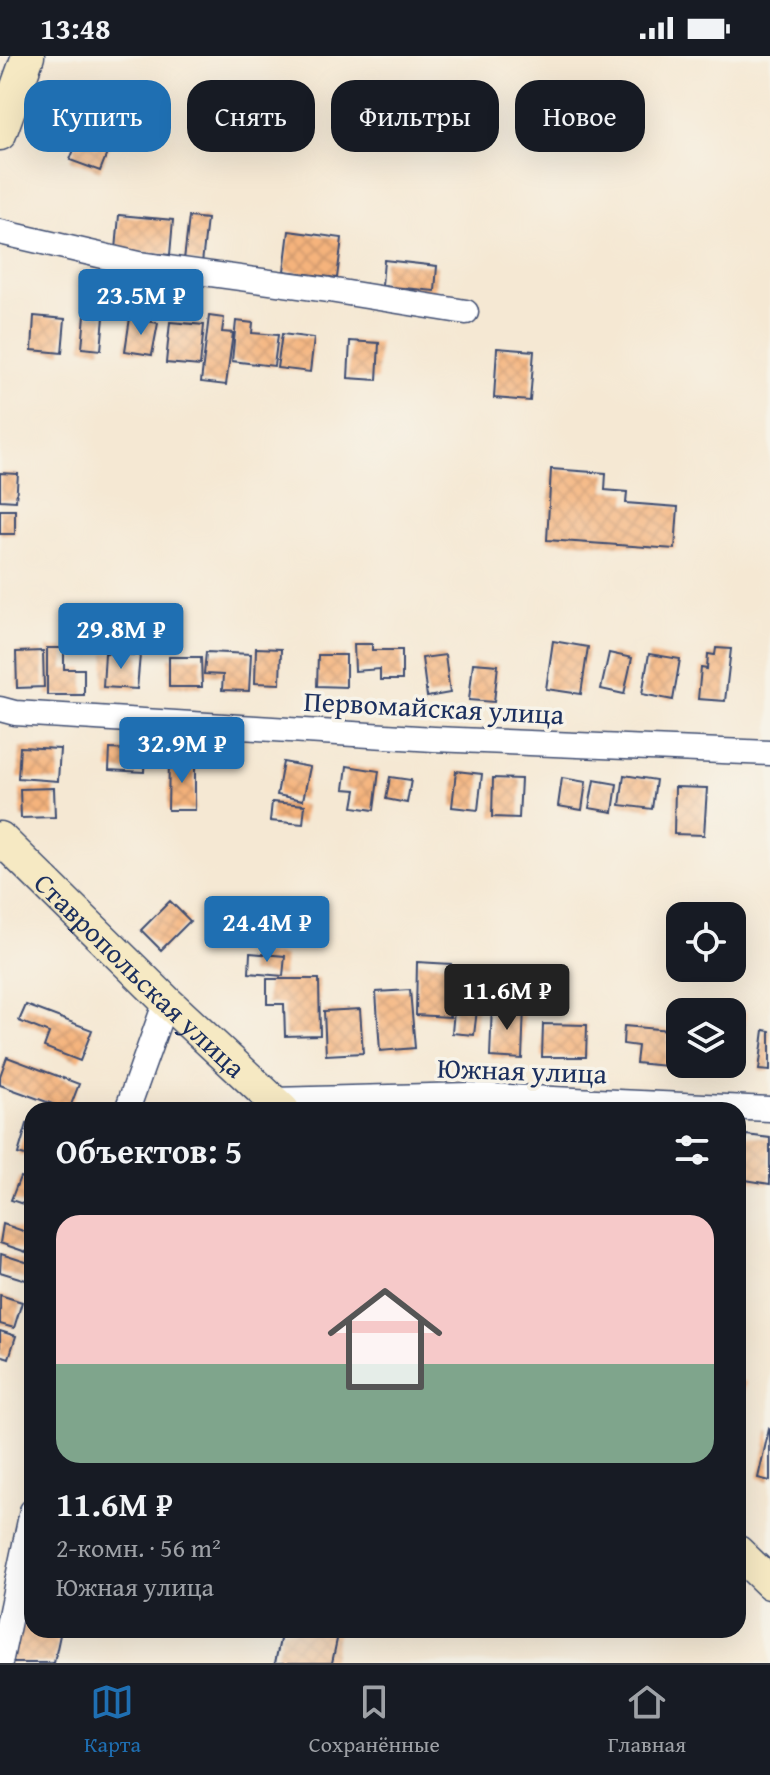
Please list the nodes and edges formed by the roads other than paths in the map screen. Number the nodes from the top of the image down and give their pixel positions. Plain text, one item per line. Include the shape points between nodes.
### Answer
1 (21, 59) edge
2 (0, 134) edge
3 (0, 232) edge
4 (466, 312) dead end
5 (0, 709) edge
6 (770, 753) edge
7 (0, 838) edge
8 (166, 1001) junction
9 (130, 1102) edge
10 (275, 1102) edge
11 (335, 1102) edge
12 (620, 1102) edge
13 (746, 1108) edge
14 (770, 1109) edge
15 (24, 1549) edge
16 (746, 1560) edge
17 (770, 1583) edge
18 (0, 1663) edge

1 - 2 street
3 - 4 street via 138,264
5 - 6 street, Первомайская улица via 434,739
7 - 8 street, Ставропольская улица
8 - 9 street
8 - 10 street, Ставропольская улица
11 - 12 street, Южная улица via 469,1095
13 - 14 street, Южная улица
15 - 18 street
16 - 17 street

